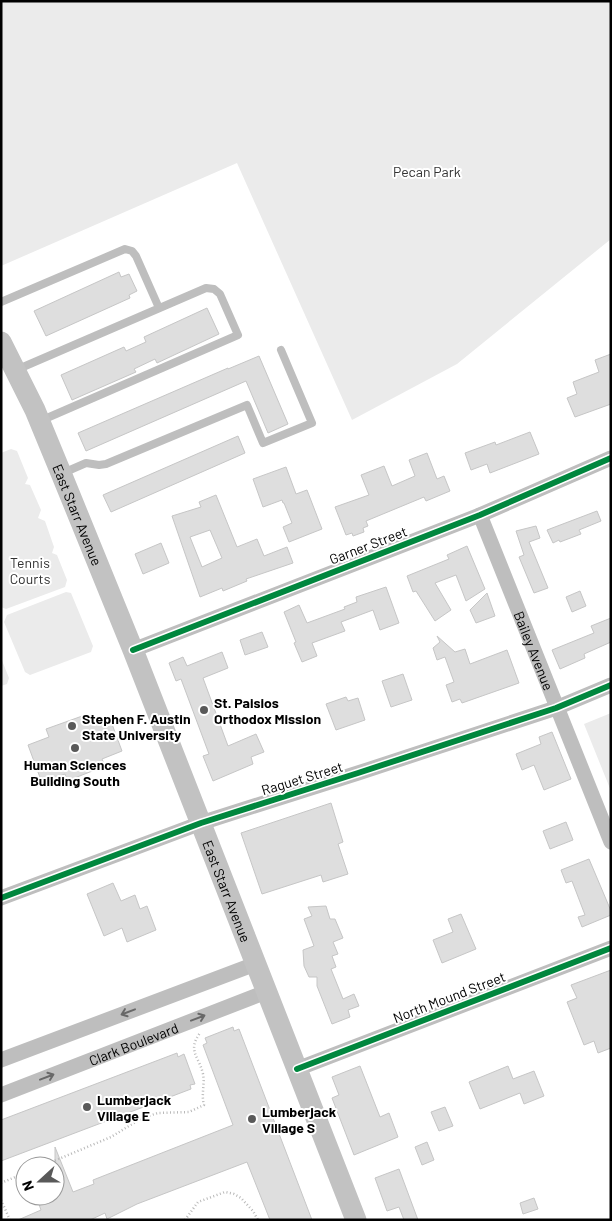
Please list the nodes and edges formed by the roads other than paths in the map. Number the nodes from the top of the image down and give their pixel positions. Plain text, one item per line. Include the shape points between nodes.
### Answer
1 (1, 302) edge
2 (158, 308) junction
3 (281, 350) dead end
4 (6, 355) edge
5 (40, 421) junction
6 (611, 458) edge
7 (61, 473) junction
8 (480, 515) junction
9 (132, 650) junction
10 (611, 686) edge
11 (556, 708) junction
12 (201, 823) junction
13 (611, 842) edge
14 (1, 898) edge
15 (611, 948) edge
16 (255, 964) junction
17 (266, 992) junction
18 (1, 1060) edge
19 (297, 1069) junction
20 (1, 1095) edge
21 (356, 1220) edge

1 - 2 lane via 125,249 136,256
2 - 4 lane
2 - 5 lane via 206,288 214,289 220,294 238,335
3 - 7 lane via 312,423 263,443 247,405 106,464 86,463
4 - 5 main road, East Starr Avenue
5 - 7 main road, East Starr Avenue
6 - 8 street, Garner Street
7 - 9 main road, East Starr Avenue
8 - 9 street, Garner Street
8 - 11 street, Bailey Avenue
9 - 12 main road, East Starr Avenue
10 - 11 street, Raguet Street
11 - 12 street, Raguet Street
11 - 13 street, Bailey Avenue
12 - 14 street, Raguet Street
12 - 16 main road, East Starr Avenue
15 - 19 street, North Mound Street
16 - 17 main road, East Starr Avenue
16 -> 18 street
17 - 19 main road, East Starr Avenue
20 -> 17 street, Clark Boulevard
19 - 21 main road, East Starr Avenue

